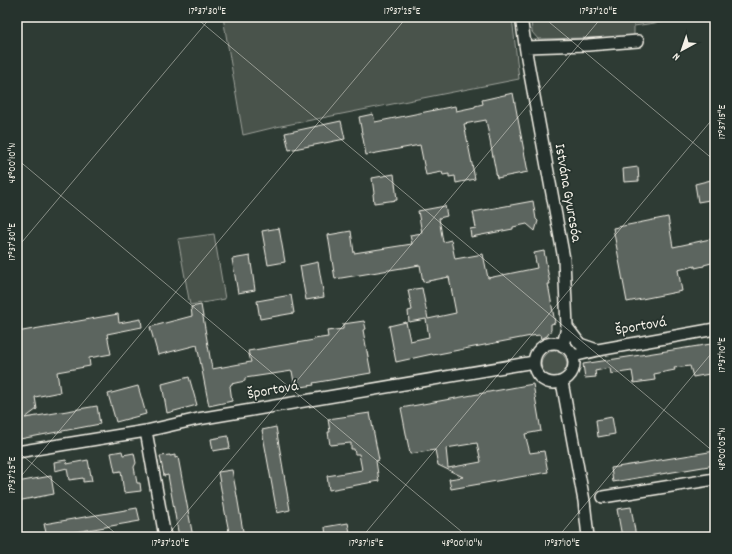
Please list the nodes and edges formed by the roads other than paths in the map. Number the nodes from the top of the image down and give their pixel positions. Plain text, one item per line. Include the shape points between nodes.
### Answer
1 (521, 17) edge
2 (638, 41) dead end
3 (526, 47) junction
4 (567, 327) junction
5 (715, 329) edge
6 (563, 346) junction
7 (598, 350) junction
8 (572, 356) junction
9 (534, 362) junction
10 (562, 382) junction
11 (146, 431) junction
12 (17, 452) edge
13 (715, 479) edge
14 (603, 497) dead end
15 (165, 537) edge
16 (588, 537) edge

1 - 3 street, Istvána Gyurcsóa
2 - 3 street
3 - 4 street, Istvána Gyurcsóa via 564,259
4 - 6 street, Istvána Gyurcsóa
4 - 7 street via 580,344
5 - 7 street, Športová
6 - 8 street
6 - 9 street via 544,346
7 - 8 street, Športová
8 - 10 street via 573,371
9 - 10 street via 536,372 542,380
9 - 11 street, Športová via 206,418
10 - 16 street via 584,501
11 - 12 street, Športová
11 - 15 street
13 - 14 street

